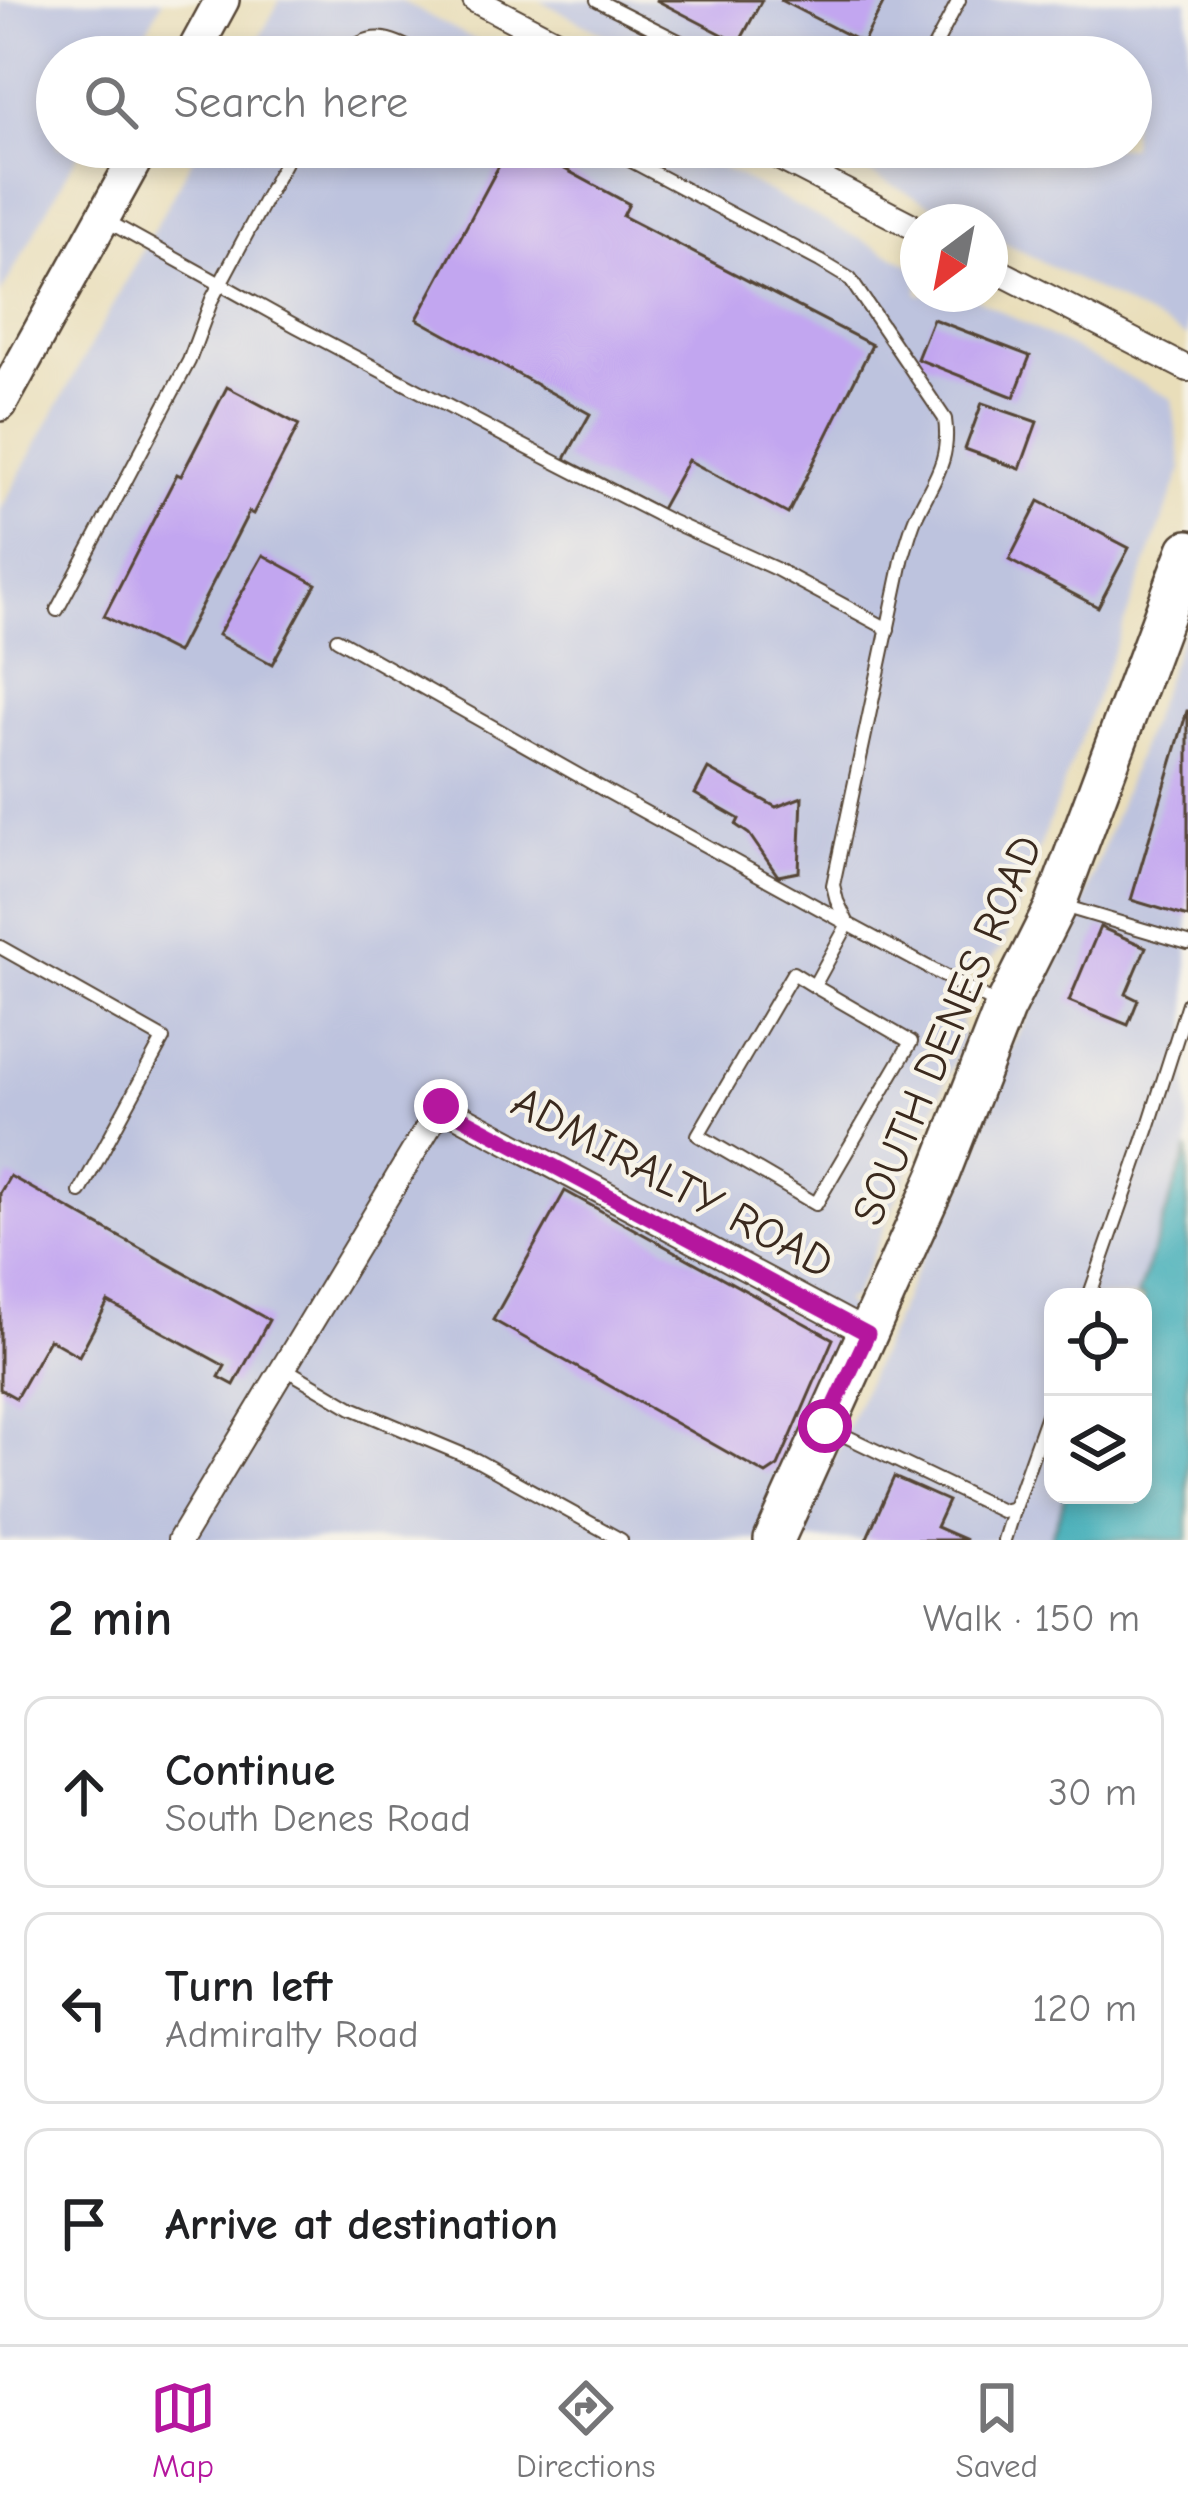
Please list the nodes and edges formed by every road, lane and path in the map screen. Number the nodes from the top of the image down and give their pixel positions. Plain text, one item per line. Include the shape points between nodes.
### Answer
1 (222, 0) edge
2 (475, 0) edge
3 (597, 0) edge
4 (959, 0) edge
5 (202, 36) edge
6 (544, 36) edge
7 (668, 36) edge
8 (940, 36) edge
9 (130, 168) edge
10 (281, 168) edge
11 (645, 168) edge
12 (799, 168) edge
13 (103, 218) junction
14 (900, 221) edge
15 (1008, 276) edge
16 (220, 284) junction
17 (1188, 369) edge
18 (0, 404) edge
19 (1188, 550) edge
20 (57, 610) dead end
21 (888, 628) junction
22 (337, 638) dead end
23 (1056, 904) junction
24 (848, 924) junction
25 (1188, 944) edge
26 (0, 947) edge
27 (814, 986) junction
28 (1188, 1003) edge
29 (1004, 1009) junction
30 (80, 1192) dead end
31 (1092, 1288) edge
32 (868, 1334) junction
33 (284, 1367) junction
34 (1044, 1423) edge
35 (825, 1426) junction
36 (1014, 1508) junction
37 (180, 1540) edge
38 (621, 1540) edge
39 (774, 1540) edge
40 (1004, 1540) edge

1 - 5 street
2 - 6 street
3 - 7 lane
4 - 8 lane
9 - 13 street
10 - 16 lane
11 - 21 lane via 850,279 945,419 944,464 902,556
12 - 14 street
13 - 16 lane
13 - 18 street
15 - 17 street
16 - 20 lane via 189,361
16 - 21 lane
19 - 23 main road, SOUTH DENES ROAD
21 - 24 lane via 833,885
22 - 24 lane
23 - 25 lane
23 - 29 main road, SOUTH DENES ROAD
24 - 27 lane
24 - 29 lane
26 - 30 lane via 163,1039
27 - 27 lane via 793,973 698,1135 816,1204 910,1042
28 - 31 lane
29 - 32 main road, SOUTH DENES ROAD
32 - 33 street, ADMIRALTY ROAD via 441,1106
32 - 35 main road, SOUTH DENES ROAD
33 - 37 street, ADMIRALTY ROAD
33 - 38 lane
34 - 36 lane
35 - 36 lane via 1002,1511
35 - 39 main road, SOUTH DENES ROAD
36 - 40 lane

